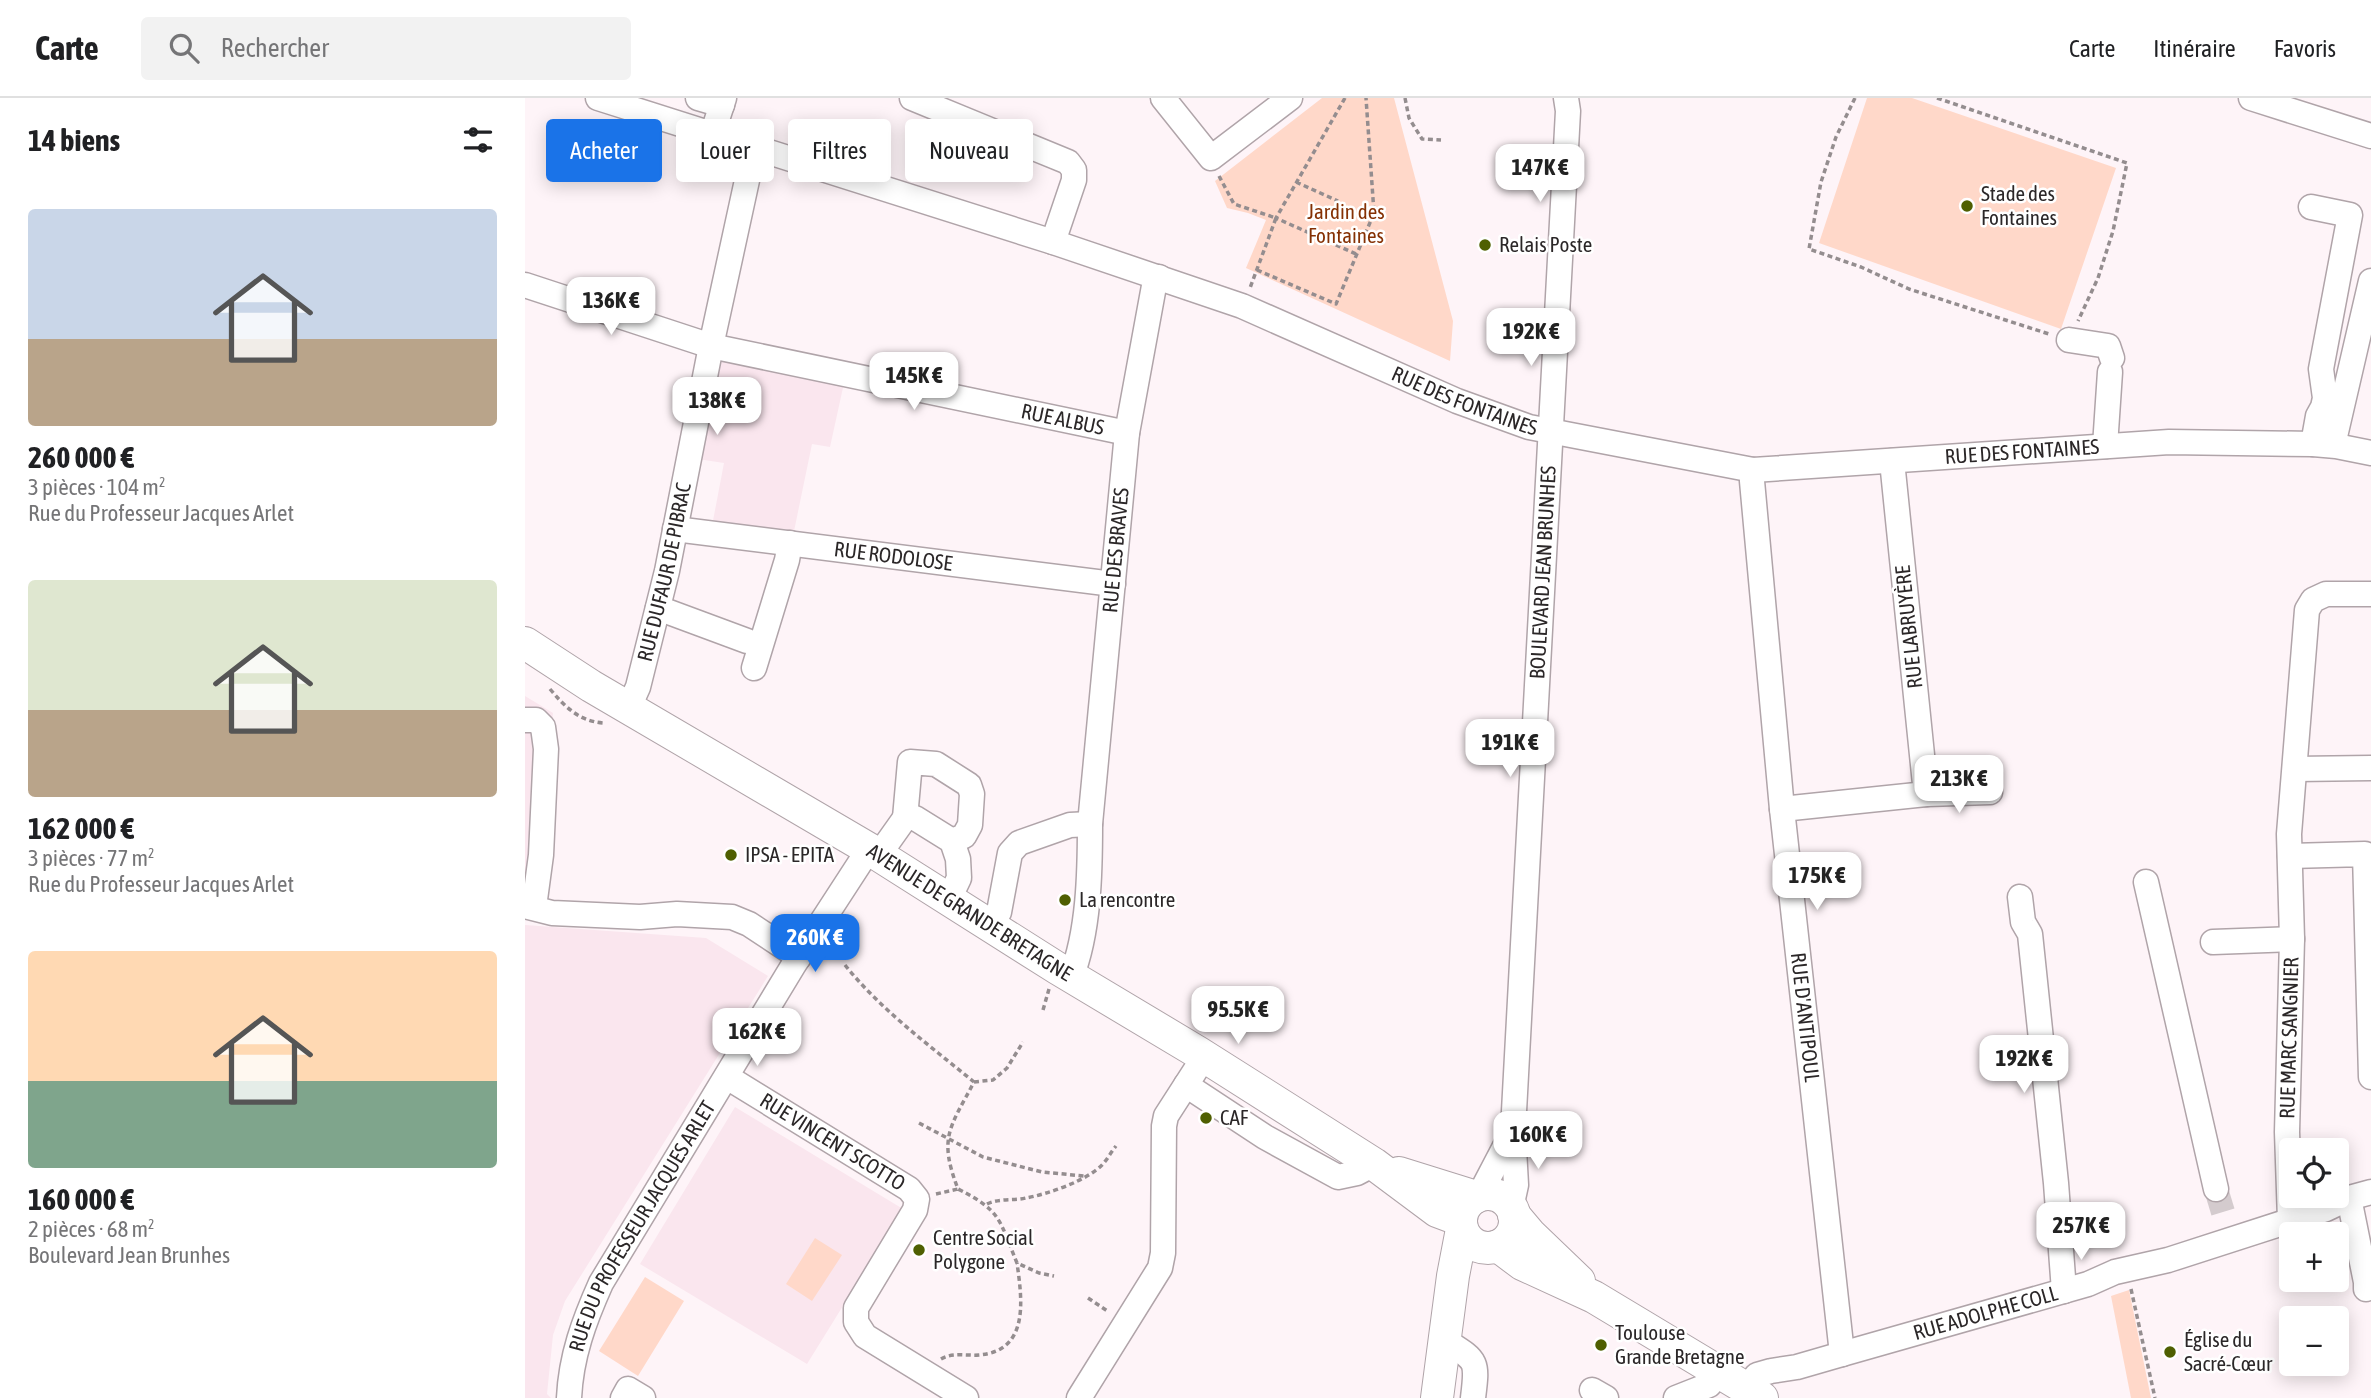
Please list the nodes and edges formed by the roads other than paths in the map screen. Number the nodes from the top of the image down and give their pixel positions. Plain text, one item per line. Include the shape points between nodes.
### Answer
1 (598, 98) edge
2 (698, 98) edge
3 (912, 98) edge
4 (1163, 98) edge
5 (1290, 98) edge
6 (1566, 98) edge
7 (2253, 98) edge
8 (723, 102) edge
9 (717, 119) edge
10 (676, 123) edge
11 (2371, 136) edge
12 (774, 154) edge
13 (747, 182) edge
14 (2312, 206) dead end
15 (1053, 242) junction
16 (1159, 277) junction
17 (2371, 281) edge
18 (525, 285) edge
19 (2069, 341) road end
20 (711, 346) junction
21 (1551, 430) junction
22 (1127, 433) junction
23 (2323, 444) junction
24 (2105, 446) junction
25 (2371, 453) edge
26 (1892, 461) junction
27 (1753, 470) junction
28 (675, 529) junction
29 (790, 543) junction
30 (1113, 584) junction
31 (2371, 594) edge
32 (658, 608) junction
33 (747, 641) dead end
34 (525, 643) edge
35 (754, 668) dead end
36 (629, 707) junction
37 (525, 720) edge
38 (2371, 768) edge
39 (2295, 769) junction
40 (1990, 792) dead end
41 (1926, 794) junction
42 (1782, 809) junction
43 (905, 818) junction
44 (1090, 824) junction
45 (952, 841) junction
46 (2290, 845) junction
47 (873, 853) junction
48 (2145, 882) dead end
49 (2020, 897) dead end
50 (949, 899) junction
51 (529, 906) edge
52 (991, 926) junction
53 (2292, 939) junction
54 (2213, 942) dead end
55 (799, 957) junction
56 (1062, 977) junction
57 (1204, 1057) junction
58 (727, 1077) junction
59 (2371, 1077) edge
60 (1186, 1085) junction
61 (1513, 1130) junction
62 (1374, 1164) junction
63 (2216, 1189) tunnel mouth
64 (2360, 1195) edge
65 (1470, 1210) junction
66 (1513, 1212) junction
67 (2290, 1220) junction
68 (1495, 1247) junction
69 (2366, 1289) dead end
70 (2064, 1291) junction
71 (1594, 1297) junction
72 (1445, 1331) junction
73 (1842, 1354) junction
74 (1748, 1389) edge
75 (569, 1398) edge
76 (622, 1398) edge
77 (643, 1398) edge
78 (966, 1398) edge
79 (1079, 1398) edge
80 (1437, 1398) edge
81 (1473, 1398) edge
82 (1676, 1398) edge

1 - 10 street, RUE DES FONTAINES
2 - 8 street
3 - 15 street via 1068,162 1074,180
4 - 5 street via 1211,158
6 - 21 street, BOULEVARD JEAN BRUNHES
7 - 11 street
8 - 9 street
12 - 15 street, RUE DES FONTAINES
13 - 20 street, RUE DUFAUR DE PIBRAC
14 - 23 street via 2350,215 2322,369 2325,398 2318,416
15 - 16 street, RUE DES FONTAINES
16 - 21 street, RUE DES FONTAINES via 1242,306 1457,401 1519,425
16 - 22 street, RUE DES BRAVES
17 - 23 street
18 - 20 street, RUE ALBUS
19 - 24 street via 2108,346 2111,365
20 - 22 street, RUE ALBUS
20 - 28 street, RUE DUFAUR DE PIBRAC
21 - 27 street, RUE DES FONTAINES
21 - 61 street, BOULEVARD JEAN BRUNHES
22 - 30 street, RUE DES BRAVES
23 - 24 street, RUE DES FONTAINES
23 - 25 street, RUE DES FONTAINES
24 - 26 street, RUE DES FONTAINES
26 - 27 street, RUE DES FONTAINES
26 - 41 street, RUE LABRUYÈRE
27 - 42 street, RUE D'ANTIPOUL
28 - 29 street, RUE RODOLOSE
28 - 32 street, RUE DUFAUR DE PIBRAC
29 - 30 street, RUE RODOLOSE
29 - 35 street
30 - 44 street, RUE DES BRAVES
31 - 39 street, RUE MARC SANGNIER via 2326,594 2313,600 2307,610
32 - 33 street
32 - 36 street, RUE DUFAUR DE PIBRAC
34 - 36 main road, AVENUE DE GRANDE BRETAGNE
36 - 47 main road, AVENUE DE GRANDE BRETAGNE
37 - 51 street via 536,720 543,727 546,750 541,855
38 - 39 street
39 - 46 street, RUE MARC SANGNIER
40 - 41 street
41 - 42 street
42 - 73 street, RUE D'ANTIPOUL
43 - 45 street via 915,818
43 - 45 street via 910,762 936,764 969,785 972,794 970,825 964,836
43 - 47 street, RUE DU PROFESSEUR JACQUES ARLET
44 - 52 street via 1070,825 1019,843 1010,852 999,912
44 - 56 street, RUE DES BRAVES via 1080,955
45 - 50 street via 959,878
46 - 53 street, RUE MARC SANGNIER
46 - 59 street via 2365,854
47 - 50 main road, AVENUE DE GRANDE BRETAGNE
47 - 55 street, RUE DU PROFESSEUR JACQUES ARLET
48 - 63 street
49 - 70 street via 2023,922 2030,934
50 - 52 main road, AVENUE DE GRANDE BRETAGNE
51 - 55 street via 552,913 732,918
52 - 56 main road, AVENUE DE GRANDE BRETAGNE
53 - 54 street, RUE MARC SANGNIER
53 - 67 street, RUE MARC SANGNIER via 2287,1132
55 - 58 street, RUE DU PROFESSEUR JACQUES ARLET
56 - 57 main road, AVENUE DE GRANDE BRETAGNE
57 - 60 street
57 - 62 main road, AVENUE DE GRANDE BRETAGNE
58 - 75 street, RUE DU PROFESSEUR JACQUES ARLET via 601,1283 573,1357
58 - 78 street, RUE VINCENT SCOTTO via 909,1189 917,1199 915,1210 856,1308 856,1322 866,1336
60 - 62 street via 1265,1137 1338,1177
60 - 79 street via 1164,1126 1160,1268
61 - 65 street, BOULEVARD JEAN BRUNHES
61 - 66 street, BOULEVARD JEAN BRUNHES
62 - 65 main road, AVENUE DE GRANDE BRETAGNE via 1437,1211
64 - 67 street, RUE ADOLPHE COLL
64 - 69 street via 2355,1217
65 - 66 main road via 1498,1197
65 - 68 main road via 1474,1244
65 - 72 main road
66 - 68 main road via 1510,1237
66 - 71 main road
67 - 70 street, RUE ADOLPHE COLL via 2229,1231 2168,1260 2115,1272
68 - 71 main road
68 - 72 main road
70 - 73 street, RUE ADOLPHE COLL
71 - 74 main road
72 - 80 main road
72 - 81 street via 1477,1370
73 - 74 street, RUE ADOLPHE COLL via 1757,1375
74 - 82 street, RUE ADOLPHE COLL via 1709,1385
76 - 77 street via 628,1389

